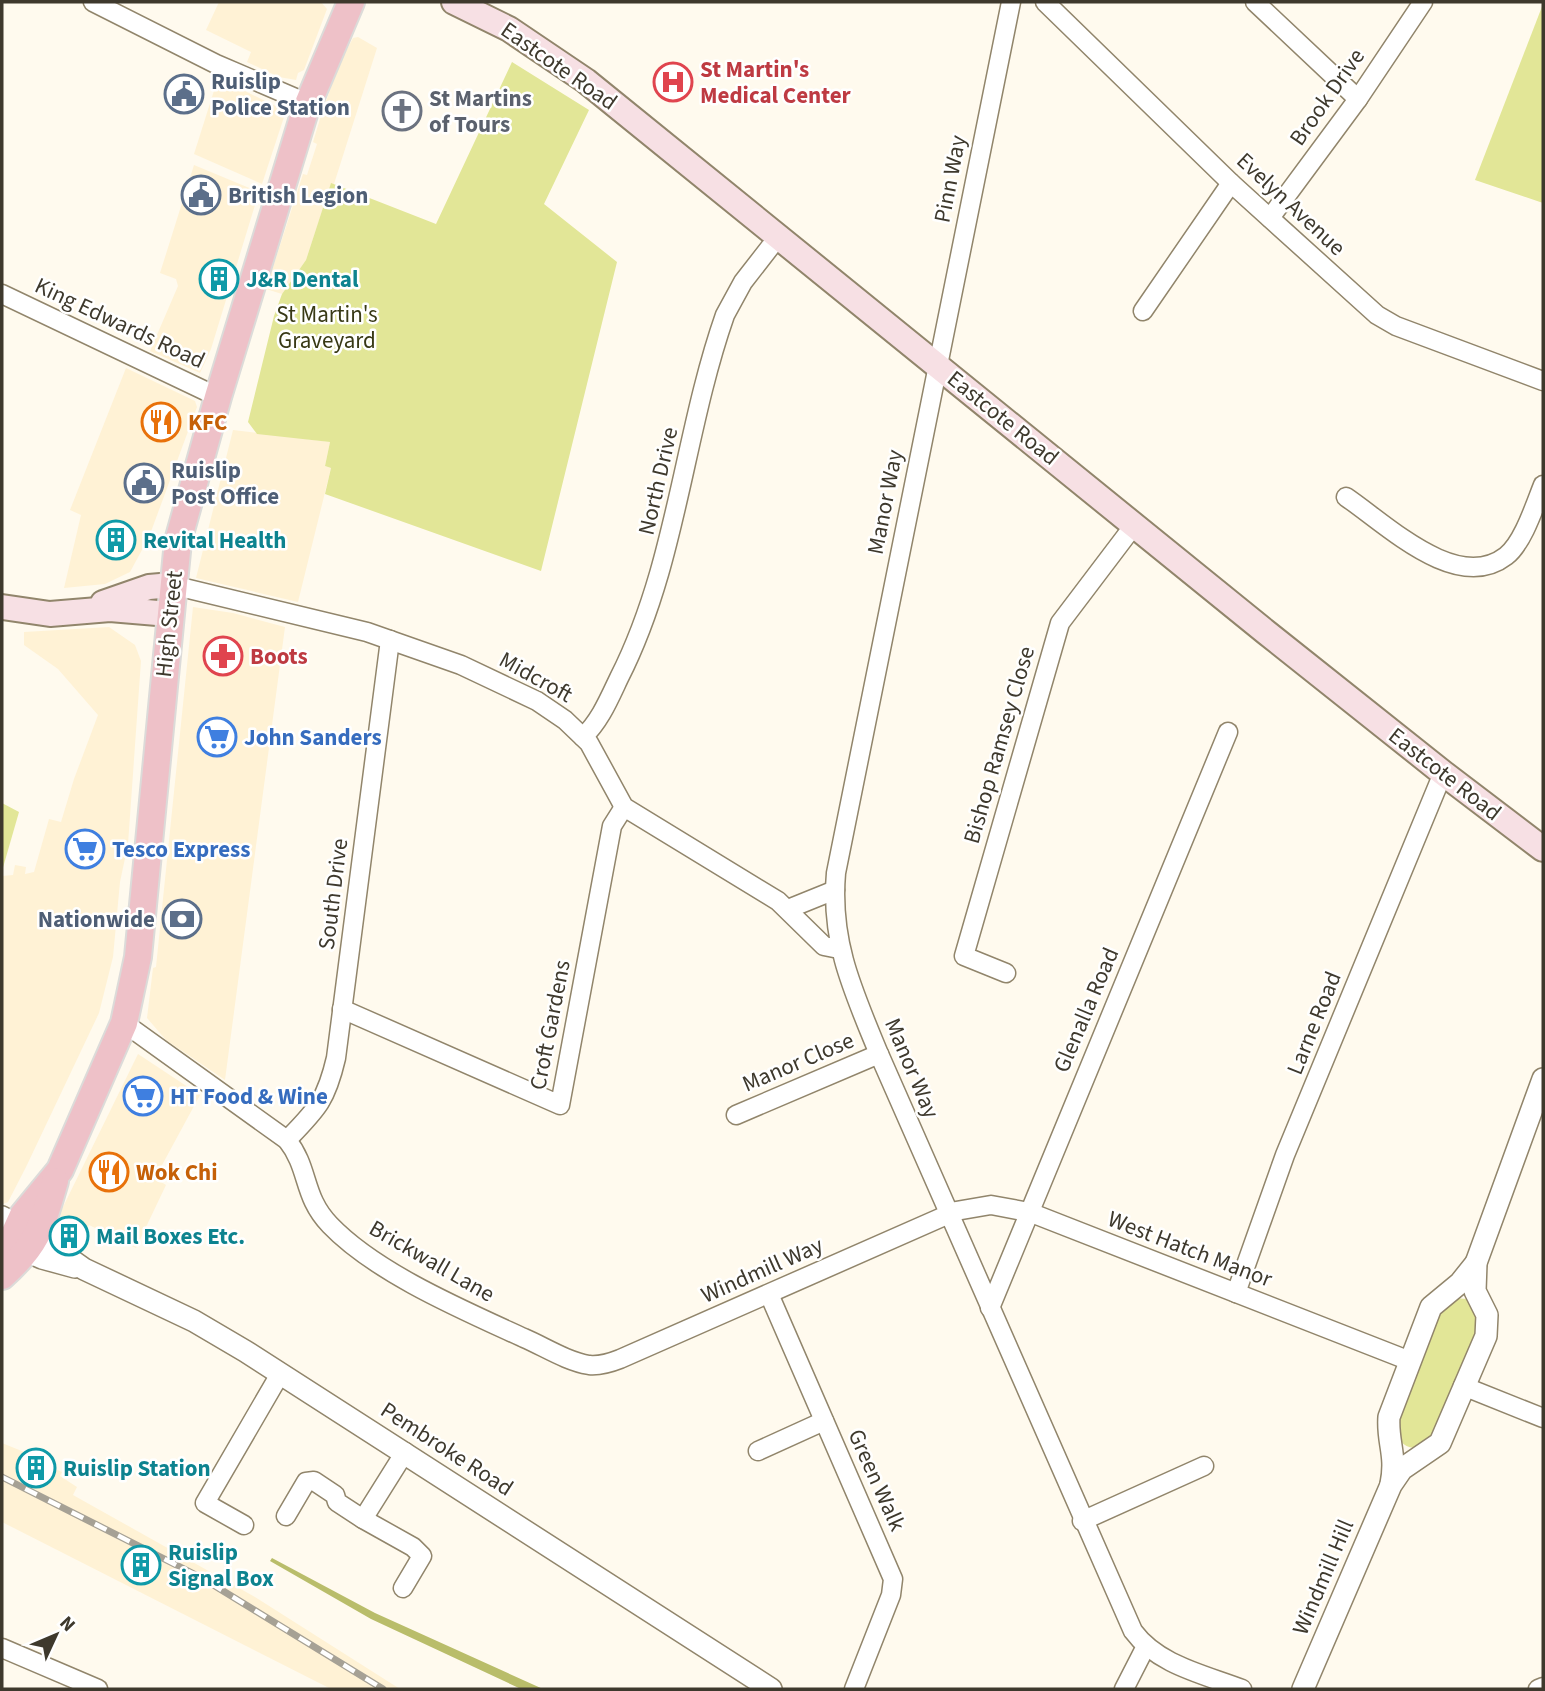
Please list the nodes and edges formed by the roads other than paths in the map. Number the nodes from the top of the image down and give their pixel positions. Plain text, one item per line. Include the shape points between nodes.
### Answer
1 (93, 2) edge
2 (351, 2) edge
3 (454, 2) edge
4 (1011, 2) edge
5 (1045, 2) edge
6 (1255, 2) edge
7 (1423, 2) edge
8 (482, 8) edge
9 (1357, 99) junction
10 (307, 103) junction
11 (1231, 183) junction
12 (1270, 218) junction
13 (778, 237) junction
14 (2, 295) edge
15 (1143, 312) dead end
16 (937, 366) junction
17 (1543, 381) edge
18 (218, 397) junction
19 (1543, 485) edge
20 (1346, 497) dead end
21 (1135, 524) junction
22 (172, 585) junction
23 (2, 607) edge
24 (83, 610) junction
25 (169, 614) junction
26 (390, 640) junction
27 (1228, 732) dead end
28 (583, 737) junction
29 (1443, 773) junction
30 (624, 807) junction
31 (1543, 849) edge
32 (835, 890) junction
33 (788, 909) junction
34 (839, 950) junction
35 (1006, 973) dead end
36 (342, 1009) junction
37 (124, 1023) junction
38 (879, 1054) junction
39 (1543, 1079) edge
40 (736, 1115) dead end
41 (287, 1140) junction
42 (1029, 1212) junction
43 (949, 1214) junction
44 (20, 1238) edge
45 (1476, 1263) junction
46 (2, 1268) edge
47 (2, 1276) edge
48 (769, 1293) junction
49 (1236, 1293) junction
50 (990, 1308) junction
51 (1410, 1361) junction
52 (595, 1365) joint
53 (280, 1374) junction
54 (1463, 1386) junction
55 (1543, 1418) edge
56 (824, 1421) junction
57 (758, 1451) dead end
58 (405, 1452) junction
59 (1204, 1466) dead end
60 (1391, 1485) junction
61 (286, 1516) dead end
62 (363, 1519) junction
63 (1082, 1521) junction
64 (244, 1525) dead end
65 (403, 1588) dead end
66 (2, 1648) edge
67 (1145, 1648) junction
68 (1543, 1687) edge
69 (98, 1689) edge
70 (771, 1689) edge
71 (854, 1689) edge
72 (1124, 1689) edge
73 (1242, 1689) edge
74 (1303, 1689) edge
75 (1538, 1689) edge

1 - 10 street via 216,64
2 - 10 main road, High Street
3 - 8 main road, Eastcote Road
4 - 16 street, Pinn Way
5 - 11 street, Evelyn Avenue
6 - 9 street
7 - 9 street, Brook Drive
8 - 13 main road, Eastcote Road via 586,81
9 - 12 street, Brook Drive
10 - 18 main road, High Street
11 - 12 street, Evelyn Avenue
11 - 15 street
12 - 17 street, Evelyn Avenue via 1358,300 1396,326
13 - 16 main road, Eastcote Road
13 - 28 street, North Drive via 743,282 725,315 647,615 600,716
14 - 18 street, King Edwards Road
16 - 21 main road, Eastcote Road
16 - 32 street, Manor Way
18 - 22 main road, High Street via 178,541
19 - 20 street via 1527,526 1506,556 1474,569 1442,563
21 - 29 main road, Eastcote Road
21 - 35 street, Bishop Ramsey Close via 1060,623 1012,786 964,956
22 - 24 main road via 149,587
22 - 25 main road, High Street
22 - 26 street, Midcroft
23 - 24 main road via 39,614
24 - 25 main road
25 - 37 main road, High Street via 138,957
26 - 28 street, Midcroft via 506,685 555,712
26 - 36 street, South Drive
27 - 42 street, Glenalla Road
28 - 30 street, Midcroft
29 - 31 main road, Eastcote Road
29 - 49 street, Larne Road via 1285,1155
30 - 33 street, Midcroft
30 - 36 street, Croft Gardens via 612,826 560,1105
32 - 33 street
32 - 34 street, Manor Way
33 - 34 street, Midcroft via 824,946
34 - 38 street, Manor Way
36 - 41 street, South Drive via 326,1095
37 - 41 street, Brickwall Lane
37 - 44 main road, High Street via 60,1170
38 - 40 street, Manor Close
38 - 43 street, Manor Way
39 - 45 street, Windmill Hill
41 - 52 street, Brickwall Lane via 300,1160 317,1211 365,1254 485,1320 570,1359
42 - 43 street, West Hatch Manor via 990,1205
42 - 49 street, West Hatch Manor
42 - 50 street, Glenalla Road
43 - 48 street, Windmill Way
43 - 50 street, Manor Way
44 - 46 street
44 - 47 main road
44 - 53 street, Pembroke Road via 194,1321
45 - 51 street, Windmill Hill via 1431,1307
45 - 54 street, Windmill Hill via 1475,1291 1488,1324
48 - 52 street, Windmill Way via 620,1359
48 - 56 street, Green Walk
49 - 51 street, West Hatch Manor
50 - 63 street, Manor Way
51 - 60 street, Windmill Hill via 1389,1417 1395,1463
53 - 58 street, Pembroke Road
53 - 64 street via 205,1503
54 - 55 street
54 - 60 street, Windmill Hill via 1440,1443 1402,1469
56 - 57 street
56 - 71 street, Green Walk via 893,1579
58 - 62 street
58 - 70 street, Pembroke Road
59 - 63 street
60 - 74 street, Windmill Hill
61 - 62 street via 306,1482 314,1481
62 - 65 street via 422,1556
63 - 67 street, Manor Way
66 - 69 street
67 - 72 street
67 - 73 street
68 - 75 street

